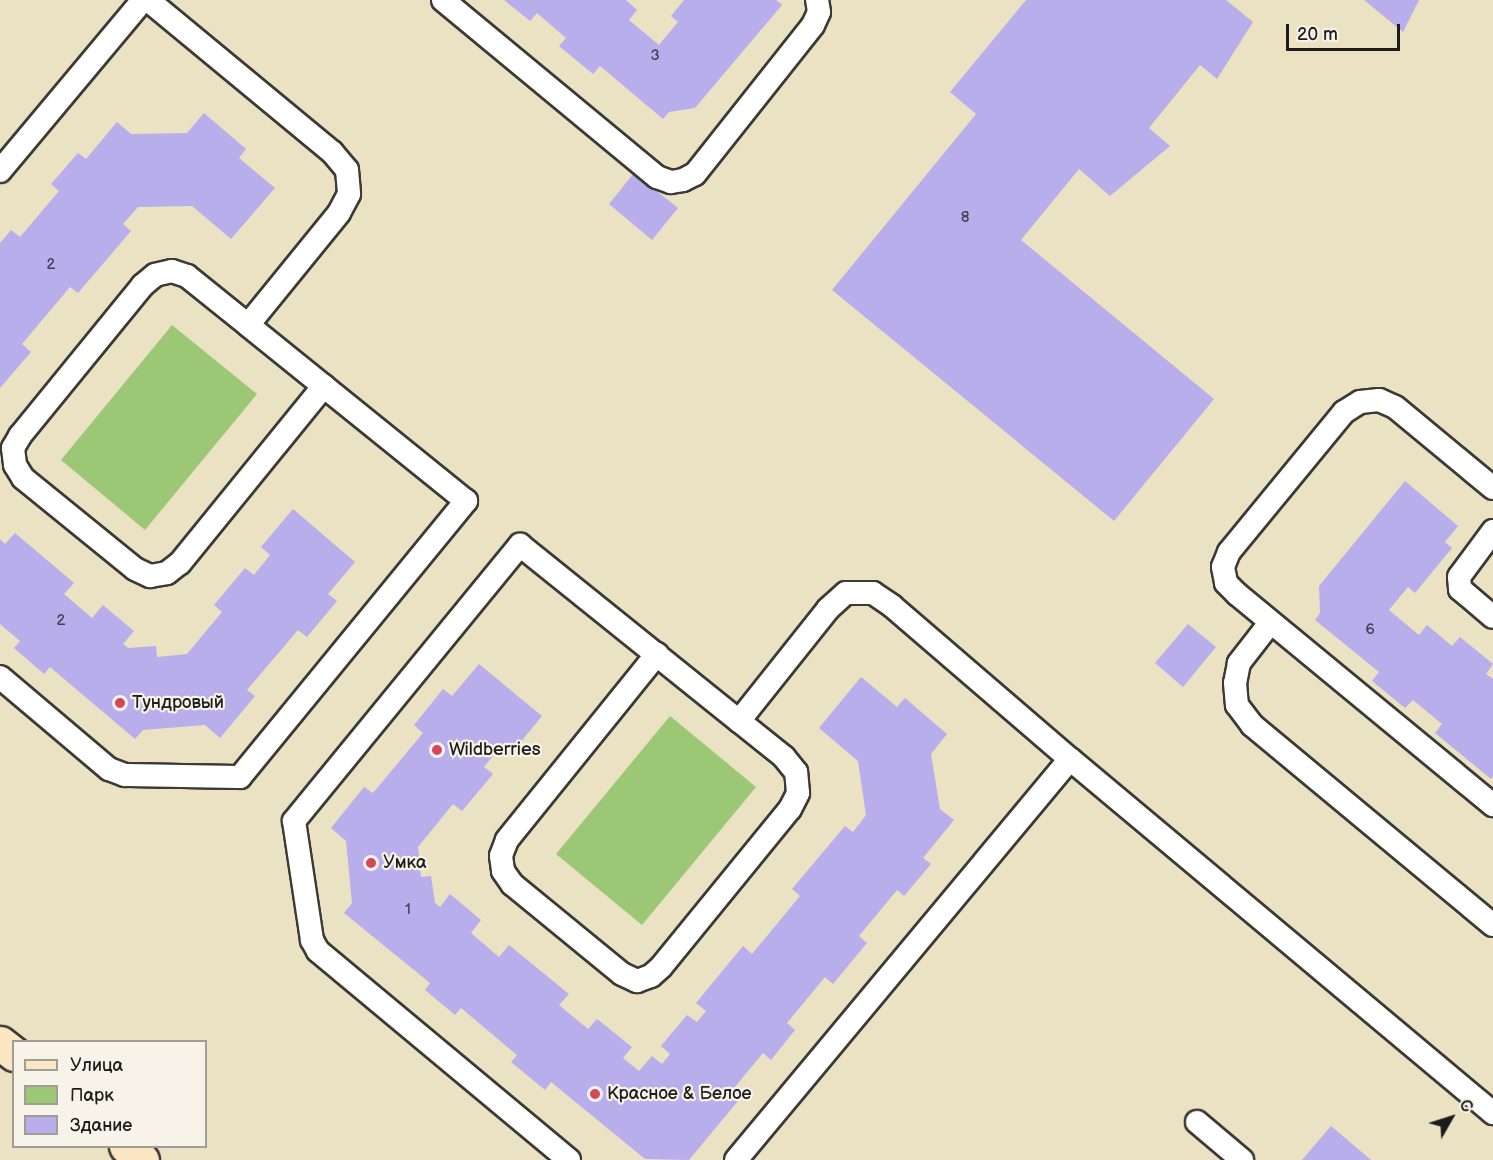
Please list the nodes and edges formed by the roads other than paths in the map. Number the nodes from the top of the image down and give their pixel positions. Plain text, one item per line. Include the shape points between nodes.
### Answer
1 (143, 0) edge
2 (148, 0) edge
3 (443, 0) edge
4 (818, 0) edge
5 (0, 171) edge
6 (248, 325) junction
7 (324, 386) junction
8 (1490, 479) edge
9 (1493, 531) edge
10 (1493, 617) edge
11 (1270, 623) junction
12 (657, 654) junction
13 (0, 677) edge
14 (739, 721) junction
15 (1070, 759) junction
16 (1493, 805) edge
17 (1493, 925) edge
18 (0, 1043) edge
19 (12, 1052) edge
20 (1493, 1113) edge
21 (1197, 1122) dead end
22 (128, 1148) edge
23 (142, 1160) edge
24 (568, 1160) edge
25 (736, 1160) edge
26 (1242, 1160) edge

1 - 5 lane
2 - 6 lane via 333,152 347,170 349,194 339,213
3 - 4 lane via 657,177 671,182 695,174 813,26 819,12
6 - 7 lane
6 - 7 lane via 187,276 172,271 155,275 20,436 13,448 15,465 23,478 135,569 150,576 167,573 180,563
7 - 13 lane via 466,501 240,777 125,775 109,769
8 - 11 lane via 1395,407 1378,400 1359,402 1344,412 1229,552 1223,567 1226,583
9 - 10 lane via 1459,577 1460,588
11 - 16 lane
11 - 17 lane via 1239,663 1235,683 1237,705 1252,725
12 - 14 lane
12 - 14 lane via 507,840 501,856 503,871 512,884 622,974 637,981 661,967 790,809 798,793 796,772 784,757
12 - 24 lane via 520,545 294,821 312,940 318,951
14 - 15 lane via 828,609 846,593 873,593
15 - 20 lane
15 - 25 lane
18 - 19 main road
21 - 26 lane
22 - 23 main road

